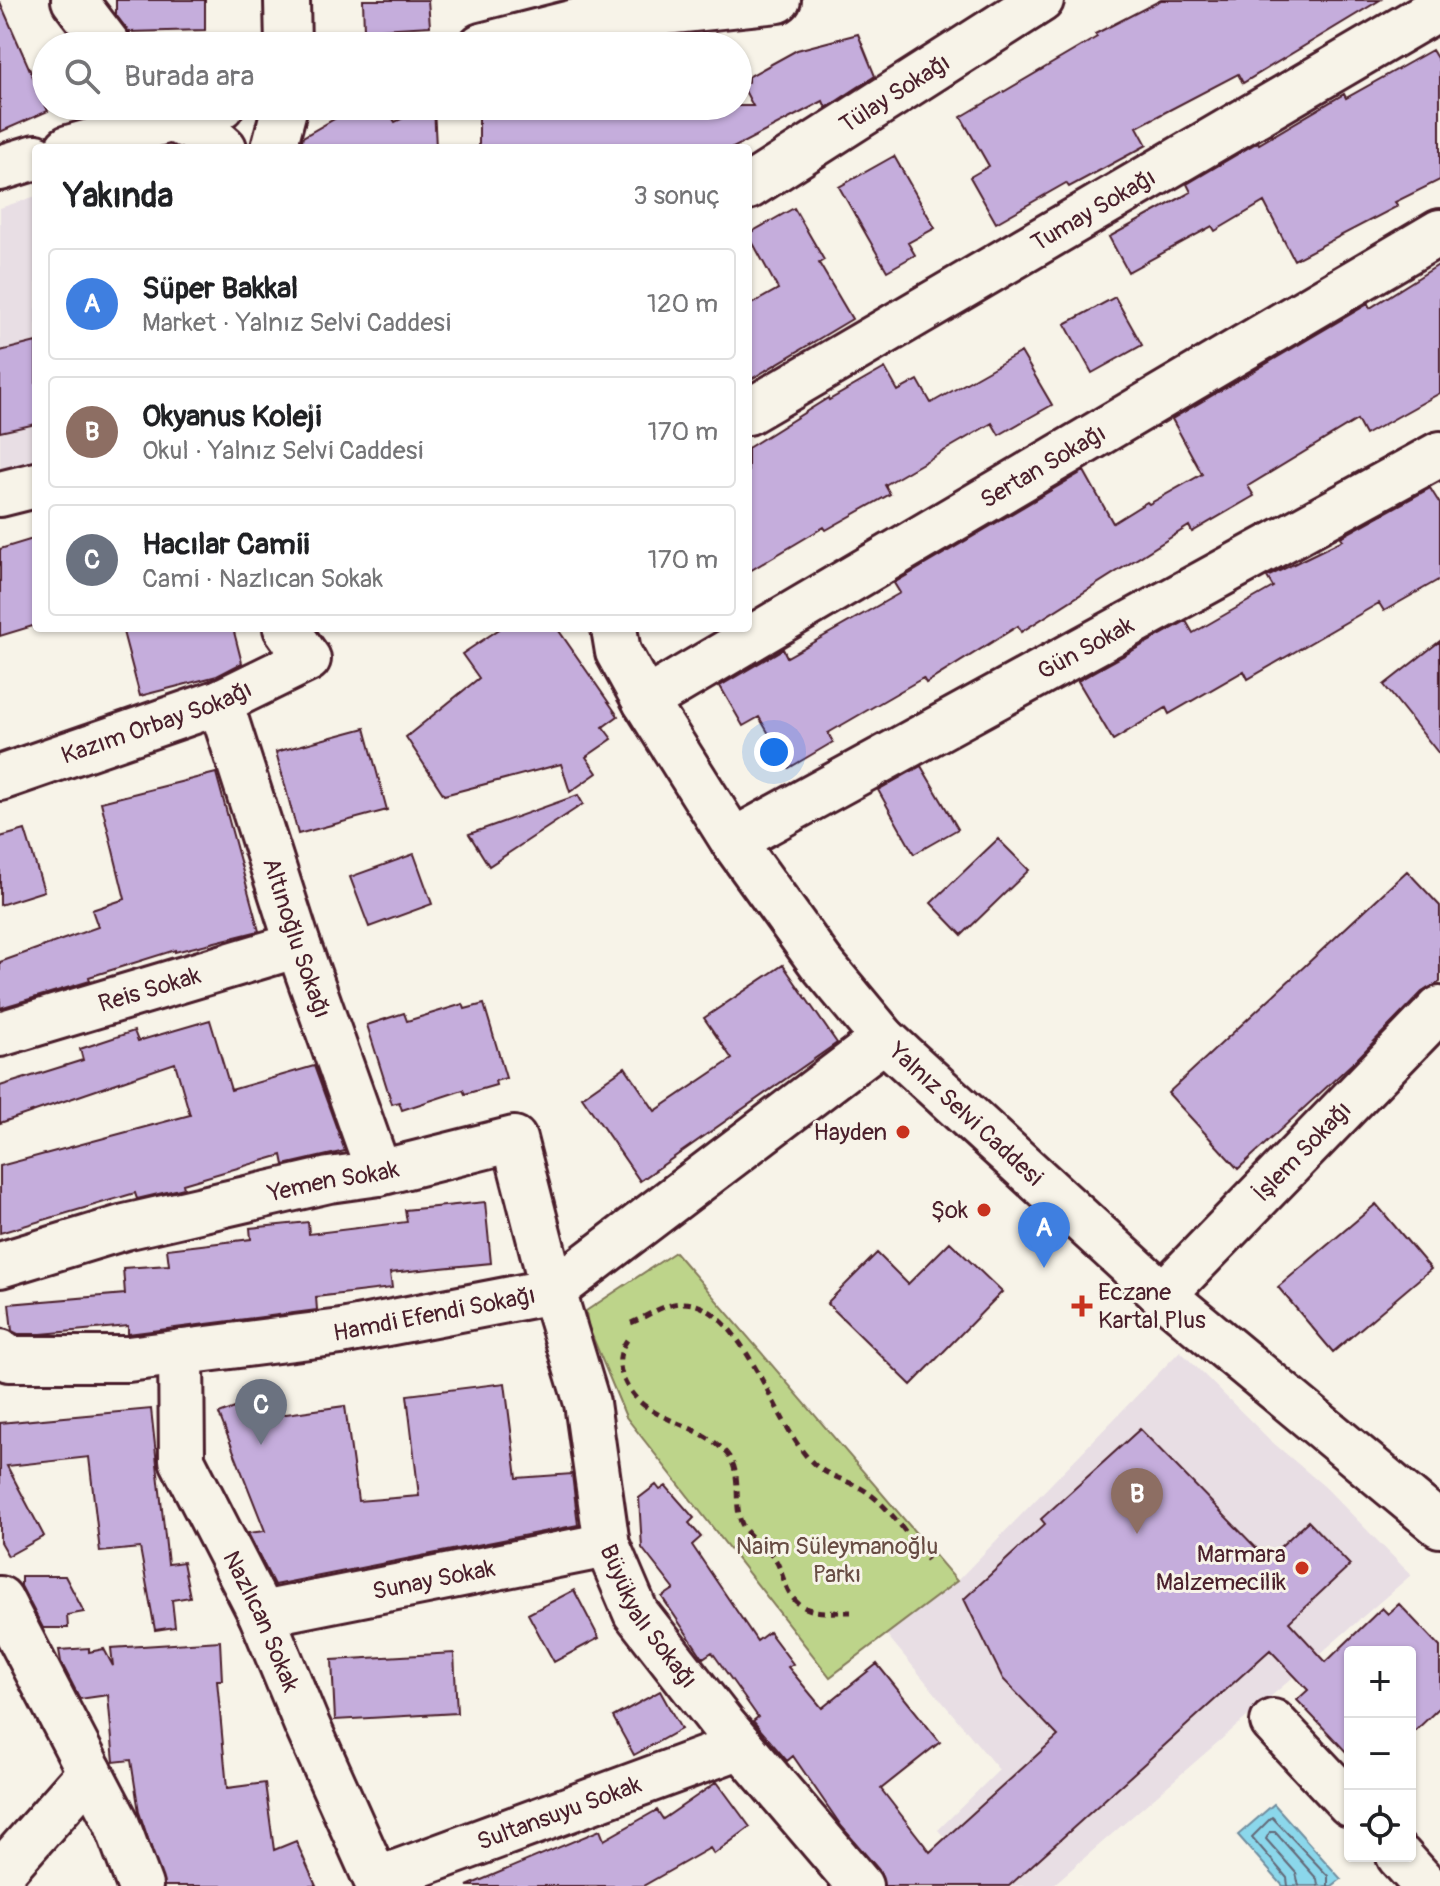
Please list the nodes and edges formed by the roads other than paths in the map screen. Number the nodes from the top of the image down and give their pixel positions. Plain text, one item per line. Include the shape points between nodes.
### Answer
1 (74, 0) edge
2 (287, 0) edge
3 (778, 0) edge
4 (1041, 0) edge
5 (1440, 7) edge
6 (579, 11) edge
7 (98, 32) edge
8 (288, 32) edge
9 (520, 32) edge
10 (281, 120) edge
11 (168, 124) edge
12 (85, 144) edge
13 (219, 144) edge
14 (275, 144) edge
15 (32, 158) edge
16 (0, 168) edge
17 (752, 184) edge
18 (1440, 232) edge
19 (752, 410) edge
20 (1440, 454) edge
21 (32, 486) edge
22 (0, 494) edge
23 (606, 636) edge
24 (297, 644) edge
25 (645, 701) junction
26 (220, 702) junction
27 (0, 778) edge
28 (733, 841) junction
29 (298, 945) junction
30 (1440, 1009) edge
31 (0, 1034) edge
32 (884, 1039) junction
33 (379, 1173) junction
34 (0, 1265) edge
35 (553, 1291) junction
36 (1163, 1295) junction
37 (0, 1352) edge
38 (181, 1352) junction
39 (1440, 1525) edge
40 (607, 1545) junction
41 (0, 1599) edge
42 (261, 1614) junction
43 (1273, 1722) dead end
44 (741, 1746) junction
45 (90, 1772) junction
46 (1344, 1798) edge
47 (1404, 1862) edge
48 (0, 1874) edge
49 (378, 1883) edge
50 (140, 1886) edge
51 (860, 1886) edge
52 (1426, 1886) edge

1 - 7 street
2 - 8 street
3 - 6 street
4 - 17 street, Tülay Sokağı
5 - 19 street, Tumay Sokağı
6 - 9 street
10 - 14 street
11 - 12 street
11 - 13 street via 207,133
15 - 16 street
18 - 25 street, Sertan Sokağı
20 - 28 street, Gün Sokak
21 - 22 street
23 - 25 street, Yalnız Selvi Caddesi
24 - 26 street, Kazım Orbay Sokağı
25 - 28 street, Yalnız Selvi Caddesi
26 - 27 street, Kazım Orbay Sokağı
26 - 29 street, Altınoğlu Sokağı
28 - 32 street, Yalnız Selvi Caddesi via 821,963
29 - 31 street, Reis Sokak
29 - 33 street, Altınoğlu Sokağı
30 - 36 street, İşlem Sokağı
32 - 35 street, Hamdi Efendi Sokağı
32 - 36 street, Yalnız Selvi Caddesi
33 - 34 street, Yemen Sokak via 125,1227
33 - 35 street, Yemen Sokak via 514,1139
35 - 38 street, Hamdi Efendi Sokağı via 341,1332
35 - 40 street, Büyükyalı Sokağı via 587,1403
36 - 39 street, Yalnız Selvi Caddesi
37 - 38 street, Hamdi Efendi Sokağı via 9,1359 128,1359
38 - 42 street, Nazlıcan Sokak via 182,1460
40 - 42 street, Sunay Sokak
40 - 44 street, Büyükyalı Sokağı via 636,1613
41 - 45 street
42 - 49 street, Nazlıcan Sokak
43 - 46 street
44 - 49 street, Sultansuyu Sokak
44 - 51 street, Büyükyalı Sokağı
45 - 48 street
45 - 50 street
47 - 52 street

